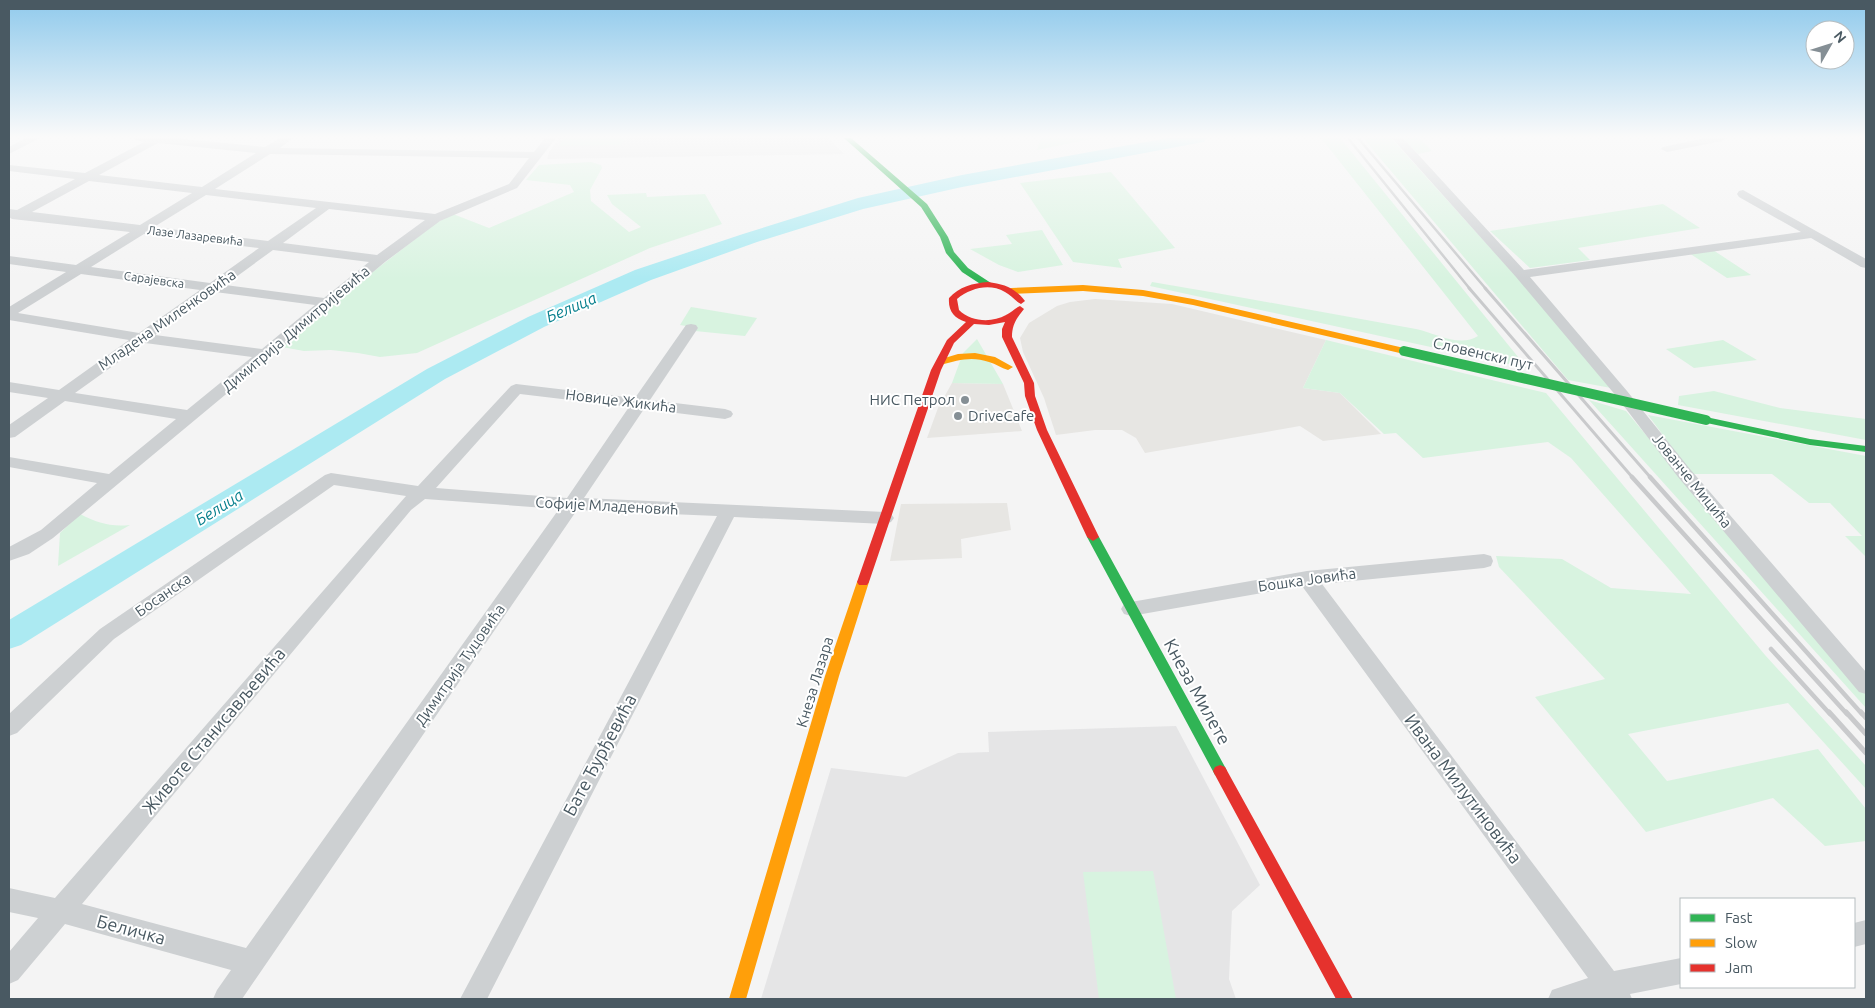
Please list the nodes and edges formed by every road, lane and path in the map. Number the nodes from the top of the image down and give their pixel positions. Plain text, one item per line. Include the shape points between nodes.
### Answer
1 (72, 185) edge
2 (145, 185) edge
3 (215, 185) edge
4 (514, 185) edge
5 (900, 185) edge
6 (1439, 185) edge
7 (204, 192) junction
8 (1743, 194) dead end
9 (326, 206) junction
10 (12, 216) edge
11 (436, 218) junction
12 (144, 230) junction
13 (1814, 234) junction
14 (273, 245) junction
15 (950, 253) junction
16 (380, 259) junction
17 (9, 260) edge
18 (1866, 264) edge
19 (79, 270) junction
20 (1521, 274) junction
21 (956, 283) junction
22 (988, 285) junction
23 (211, 288) junction
24 (1093, 289) junction
25 (1011, 290) junction
26 (328, 303) junction
27 (1021, 306) junction
28 (957, 313) junction
29 (9, 314) edge
30 (1012, 317) junction
31 (974, 321) junction
32 (948, 324) dead end
33 (691, 328) dead end
34 (987, 332) dead end
35 (141, 338) junction
36 (938, 338) dead end
37 (999, 351) dead end
38 (266, 354) junction
39 (941, 362) junction
40 (1008, 367) junction
41 (933, 377) junction
42 (9, 387) edge
43 (516, 389) joint
44 (62, 395) junction
45 (1030, 396) junction
46 (639, 403) junction
47 (725, 414) dead end
48 (192, 416) junction
49 (9, 433) edge
50 (1866, 450) edge
51 (9, 462) edge
52 (331, 479) joint
53 (112, 480) junction
54 (422, 493) junction
55 (571, 505) junction
56 (728, 512) junction
57 (884, 518) junction
58 (9, 554) edge
59 (1484, 561) dead end
60 (1307, 578) junction
61 (1130, 608) junction
62 (1866, 686) edge
63 (9, 727) edge
64 (9, 900) edge
65 (61, 911) junction
66 (252, 963) junction
67 (1680, 970) edge
68 (9, 971) edge
69 (1614, 992) edge
70 (226, 999) edge
71 (473, 999) edge
72 (737, 999) edge
73 (1345, 999) edge
74 (1561, 999) edge

1 - 10 street
2 - 7 street
3 - 7 street
4 - 11 street, Димитрија Димитријевића
5 - 15 street via 935,222
6 - 20 street, Јованче Мицића
7 - 9 street
7 - 12 street
8 - 13 street
9 - 11 street
9 - 14 street, Младена Миленковића
10 - 12 street, Лазе Лазаревића
11 - 16 street, Димитрија Димитријевића
12 - 14 street, Лазе Лазаревића
12 - 19 street
13 - 18 street
13 - 20 street
14 - 16 street, Лазе Лазаревића
14 - 23 street, Младена Миленковића
15 - 21 street
15 - 22 street via 965,270
16 - 26 street, Димитрија Димитријевића
17 - 19 street, Сарајевска
19 - 23 street, Сарајевска
19 - 29 street
20 - 62 street, Јованче Мицића via 1684,473
21 - 22 street via 969,287
21 - 28 street via 952,308
22 - 25 street
23 - 26 street, Сарајевска
23 - 35 street, Младена Миленковића
24 - 25 street
24 - 27 street via 1046,297
24 - 50 street, Словенски пут, bridge via 1167,297 1706,420
25 - 27 street via 1019,297
26 - 38 street, Димитрија Димитријевића
27 - 30 street
28 - 31 street
28 - 32 street
29 - 35 street
30 - 31 street via 998,322
30 - 45 street, Кнеза Милете via 1007,337 1029,383
31 - 34 street
31 - 39 street, Кнеза Лазара via 949,345
33 - 46 street, Димитрија Туцовића
35 - 38 street
35 - 44 street, Младена Миленковића
36 - 41 street, Кнеза Лазара
37 - 40 street, Кнеза Милете
38 - 48 street, Димитрија Димитријевића
39 - 40 street via 958,355 976,354
39 - 41 street, Кнеза Лазара
40 - 45 street, Кнеза Милете via 1020,388
41 - 57 street, Кнеза Лазара
42 - 44 street
43 - 46 street, Новице Жикића
43 - 54 street, Животе Станисављевића
44 - 48 street
44 - 49 street, Младена Миленковића
45 - 61 street, Кнеза Милете via 1070,492
46 - 47 street, Новице Жикића
46 - 55 street, Димитрија Туцовића
48 - 53 street, Димитрија Димитријевића
51 - 53 street
52 - 54 street, Софије Младеновић
52 - 63 street, Босанска via 107,634
53 - 58 street, Димитрија Димитријевића via 47,534 24,549
54 - 55 street, Софије Младеновић
54 - 65 street, Животе Станисављевића via 405,506
55 - 56 street, Софије Младеновић
55 - 66 street, Димитрија Туцовића
56 - 57 street, Софије Младеновић
56 - 71 street, Бате Ђурђевића
57 - 72 street, Кнеза Лазара via 832,676
59 - 60 street, Бошка Јовића
60 - 61 street, Бошка Јовића
60 - 69 street, Ивана Милутиновића
61 - 73 street, Кнеза Милете
64 - 65 street, Беличка
65 - 66 street, Беличка
65 - 68 street, Животе Станисављевића
66 - 70 street, Димитрија Туцовића
67 - 69 street
69 - 74 street

